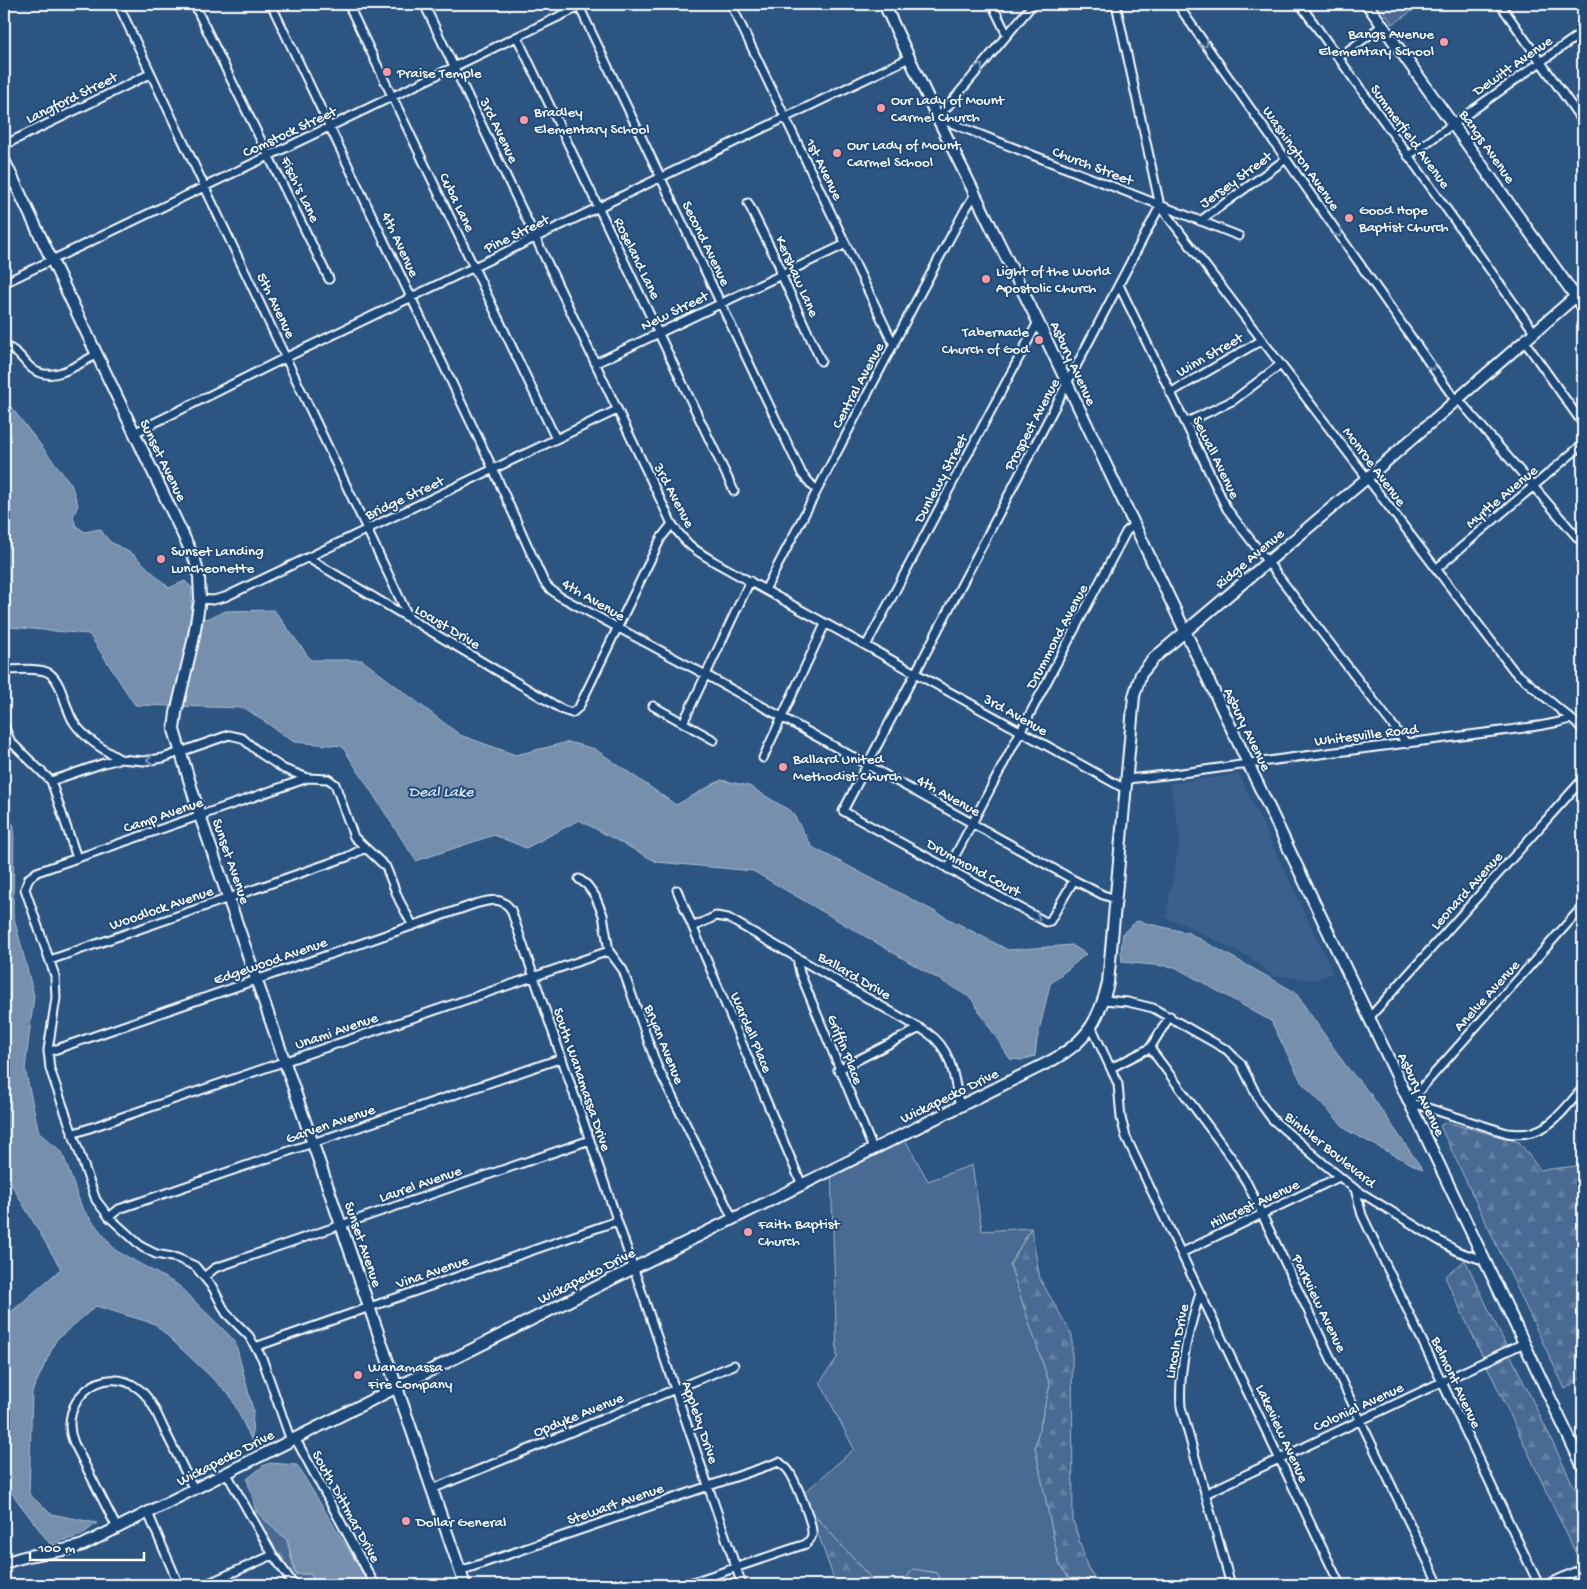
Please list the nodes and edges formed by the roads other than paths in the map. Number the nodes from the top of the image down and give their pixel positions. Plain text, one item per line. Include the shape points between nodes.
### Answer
1 (194, 4) edge
2 (271, 4) edge
3 (348, 4) edge
4 (424, 4) edge
5 (731, 4) edge
6 (884, 4) edge
7 (992, 4) edge
8 (1034, 4) edge
9 (1116, 4) edge
10 (1177, 4) edge
11 (1300, 4) edge
12 (1367, 4) edge
13 (1500, 4) edge
14 (121, 5) edge
15 (580, 5) edge
16 (1382, 25) junction
17 (1583, 32) edge
18 (1006, 35) junction
19 (517, 37) junction
20 (909, 58) junction
21 (1338, 58) junction
22 (1541, 62) junction
23 (454, 68) junction
24 (150, 74) junction
25 (393, 97) junction
26 (1581, 113) edge
27 (786, 118) junction
28 (938, 118) junction
29 (1583, 122) edge
30 (1454, 124) junction
31 (330, 127) junction
32 (4, 145) edge
33 (269, 156) junction
34 (1408, 156) junction
35 (1286, 159) junction
36 (4, 160) edge
37 (661, 178) junction
38 (205, 186) junction
39 (975, 194) junction
40 (748, 203) dead end
41 (1160, 206) junction
42 (599, 208) junction
43 (1200, 221) junction
44 (1239, 236) dead end
45 (536, 238) junction
46 (846, 244) junction
47 (52, 261) junction
48 (474, 268) junction
49 (781, 274) junction
50 (329, 279) dead end
51 (4, 283) edge
52 (1119, 285) junction
53 (1580, 294) edge
54 (411, 298) junction
55 (720, 303) junction
56 (1583, 307) edge
57 (1038, 322) junction
58 (658, 333) junction
59 (1535, 333) junction
60 (1262, 340) junction
61 (1525, 342) junction
62 (894, 345) junction
63 (4, 346) edge
64 (97, 354) junction
65 (287, 357) junction
66 (821, 361) dead end
67 (596, 363) junction
68 (1281, 364) junction
69 (1067, 385) junction
70 (1170, 393) junction
71 (1457, 400) junction
72 (617, 410) junction
73 (1185, 422) junction
74 (1583, 424) edge
75 (134, 433) junction
76 (556, 439) junction
77 (1583, 444) edge
78 (493, 469) junction
79 (1367, 478) junction
80 (1533, 486) junction
81 (734, 491) dead end
82 (817, 491) junction
83 (672, 524) junction
84 (1134, 524) junction
85 (367, 529) junction
86 (1582, 543) edge
87 (308, 558) junction
88 (1268, 562) junction
89 (1436, 569) junction
90 (750, 582) junction
91 (765, 590) junction
92 (200, 599) junction
93 (410, 620) junction
94 (825, 624) junction
95 (618, 628) junction
96 (1185, 632) junction
97 (866, 646) junction
98 (4, 670) edge
99 (915, 673) junction
100 (706, 675) junction
101 (653, 706) dead end
102 (782, 718) junction
103 (1572, 719) junction
104 (683, 723) junction
105 (4, 726) edge
106 (1583, 729) edge
107 (1021, 732) junction
108 (714, 740) dead end
109 (1406, 744) junction
110 (179, 752) junction
111 (763, 758) dead end
112 (120, 759) junction
113 (1248, 763) junction
114 (867, 765) junction
115 (308, 778) junction
116 (1583, 779) edge
117 (52, 781) junction
118 (1125, 784) junction
119 (843, 811) joint
120 (200, 816) junction
121 (973, 824) junction
122 (365, 848) junction
123 (77, 858) junction
124 (948, 868) junction
125 (29, 878) joint
126 (580, 879) dead end
127 (1074, 880) junction
128 (677, 890) dead end
129 (230, 898) junction
130 (1116, 899) junction
131 (502, 902) joint
132 (1583, 906) edge
133 (413, 926) junction
134 (693, 927) junction
135 (1112, 943) joint
136 (609, 951) junction
137 (797, 958) junction
138 (50, 960) junction
139 (534, 976) junction
140 (257, 979) junction
141 (1104, 1000) junction
142 (1170, 1016) junction
143 (1369, 1018) junction
144 (920, 1028) junction
145 (1092, 1028) junction
146 (1150, 1048) junction
147 (48, 1052) junction
148 (562, 1058) junction
149 (285, 1062) junction
150 (1112, 1068) junction
151 (838, 1070) junction
152 (1583, 1088) edge
153 (1409, 1102) junction
154 (960, 1107) junction
155 (72, 1134) junction
156 (590, 1140) junction
157 (313, 1143) junction
158 (873, 1150) junction
159 (1339, 1177) junction
160 (802, 1185) junction
161 (1355, 1189) junction
162 (1262, 1214) junction
163 (109, 1216) junction
164 (733, 1219) junction
165 (617, 1221) junction
166 (341, 1225) junction
167 (1181, 1253) junction
168 (1485, 1261) junction
169 (634, 1268) junction
170 (204, 1277) junction
171 (1200, 1293) junction
172 (369, 1307) junction
173 (1524, 1343) junction
174 (255, 1347) junction
175 (734, 1365) dead end
176 (1442, 1382) junction
177 (397, 1387) junction
178 (675, 1389) junction
179 (1361, 1420) junction
180 (293, 1440) junction
181 (1280, 1459) junction
182 (1583, 1467) edge
183 (227, 1474) junction
184 (708, 1486) junction
185 (432, 1489) junction
186 (194, 1490) junction
187 (1205, 1494) junction
188 (148, 1513) junction
189 (117, 1528) junction
190 (273, 1555) junction
191 (4, 1564) edge
192 (736, 1568) junction
193 (1583, 1568) edge
194 (460, 1571) junction
195 (179, 1585) edge
196 (204, 1585) edge
197 (294, 1585) edge
198 (376, 1585) edge
199 (465, 1585) edge
200 (684, 1585) edge
201 (742, 1585) edge
202 (1231, 1585) edge
203 (1340, 1585) edge
204 (1439, 1585) edge
205 (1539, 1585) edge
206 (1546, 1585) edge

1 - 33 street, Fisch's Lane
2 - 31 street, 4th Avenue
3 - 25 street, Cuba Lane
4 - 23 street, 3rd Avenue
5 - 27 street, 1st Avenue
6 - 20 street, Asbury Avenue
7 - 18 street
8 - 18 street
9 - 41 street
10 -> 35 street, Washington Avenue
11 - 21 street, Summerfield Avenue
12 - 16 street, Bangs Avenue
13 - 22 street
14 - 24 street, 5th Avenue
15 - 19 street, Comstock Street
15 - 37 street, Second Avenue
16 - 21 street
16 - 30 street, Bangs Avenue
17 - 22 street, Dewitt Avenue
28 -> 18 street
19 - 23 street, Comstock Street
19 - 42 street, Roseland Lane
20 - 27 street, Pine Street
20 - 28 street, Asbury Avenue
21 - 34 street, Summerfield Avenue
22 - 26 street
22 - 30 street, Dewitt Avenue
23 - 25 street, Comstock Street
23 - 45 street, 3rd Avenue
24 - 32 street, Langford Street
24 - 38 street, 5th Avenue
25 - 31 street, Comstock Street
25 - 48 street, Cuba Lane
26 - 29 street
27 - 37 street, Pine Street
27 - 46 street, 1st Avenue
28 - 39 street, Asbury Avenue
28 - 41 street, Church Street
30 - 34 street, Dewitt Avenue
30 - 53 street, Bangs Avenue
31 - 33 street, Comstock Street
31 - 54 street, 4th Avenue
33 - 38 street, Comstock Street
33 - 50 street, Fisch's Lane
34 - 59 street, Summerfield Avenue
35 - 43 street, Jersey Street
35 -> 71 street, Washington Avenue
36 - 47 street, Sunset Avenue
37 - 42 street, Pine Street
37 - 55 street, Second Avenue
38 - 47 street, Comstock Street
38 - 65 street, 5th Avenue
39 - 57 street, Asbury Avenue
39 - 62 street, Central Avenue
40 - 49 street, Kershaw Lane
41 - 43 street, Church Street
41 - 52 street, Prospect Avenue
41 - 60 street, Monroe Avenue
42 - 45 street, Pine Street
42 - 58 street, Roseland Lane
43 - 44 street, Church Street
45 - 48 street, Pine Street
45 - 67 street, 3rd Avenue
46 - 49 street, New Street
46 - 62 street, 1st Avenue
47 - 51 street, Comstock Street
47 - 64 street, Sunset Avenue
48 - 54 street, Pine Street
48 - 76 street, Cuba Lane
49 - 55 street, New Street
49 - 66 street, Kershaw Lane
52 - 69 street, Prospect Avenue
52 - 70 street, Sewall Avenue
53 - 56 street, Bangs Avenue
53 - 59 street, Ridge Avenue
54 - 65 street, Pine Street
54 - 78 street, 4th Avenue
55 - 58 street, New Street
55 - 82 street, Second Avenue via 802,474
57 - 69 street, Asbury Avenue
57 - 97 street, Dunlewy Street
58 - 67 street, New Street
58 - 81 street, Roseland Lane
59 - 61 street, Ridge Avenue
60 - 68 street, Monroe Avenue
60 - 70 street, Winn Street
61 - 71 street, Ridge Avenue
61 - 74 street
62 - 82 street, Central Avenue
63 - 64 street via 14,350 35,371 46,375 72,368
64 - 75 street, Sunset Avenue
65 - 75 street, Pine Street
65 - 85 street, 5th Avenue
67 - 72 street, 3rd Avenue
68 - 73 street via 1234,400
68 - 79 street, Monroe Avenue
69 - 84 street, Asbury Avenue
69 - 99 street, Prospect Avenue
70 - 73 street, Sewall Avenue
71 - 79 street, Ridge Avenue
71 - 80 street, Washington Avenue
72 - 76 street, Bridge Street
72 - 83 street, 3rd Avenue
73 - 88 street, Sewall Avenue via 1222,500
75 - 92 street, Sunset Avenue via 195,560
76 - 78 street, Bridge Street
77 - 80 street, Myrtle Avenue
78 - 85 street, Bridge Street
78 - 95 street, 4th Avenue via 548,588
79 - 88 street, Ridge Avenue
79 - 89 street, Monroe Avenue
80 - 86 street, Washington Avenue
80 - 89 street, Myrtle Avenue
82 - 91 street, Central Avenue
83 - 90 street, 3rd Avenue via 684,542
83 - 95 street via 661,538
84 - 96 street, Asbury Avenue
84 - 107 street, Drummond Avenue via 1126,532
85 - 87 street, Bridge Street
85 - 93 street, 5th Avenue
87 - 92 street, Bridge Street via 225,597
87 - 93 street, Locust Drive
88 - 96 street, Ridge Avenue
88 - 109 street, Sewall Avenue
89 - 103 street, Monroe Avenue via 1514,670
90 - 91 street, 3rd Avenue
90 - 100 street
91 - 94 street, 3rd Avenue
92 - 110 street, Sunset Avenue via 176,713 174,730
93 - 95 street, Locust Drive via 572,713 579,707
94 - 97 street, 3rd Avenue
94 - 102 street
95 - 100 street, 4th Avenue
96 - 113 street, Asbury Avenue
96 - 118 street, Ridge Avenue via 1140,674 1134,696
97 - 99 street, 3rd Avenue
98 - 112 street via 51,674 77,726 99,747
99 - 107 street, 3rd Avenue
99 - 114 street, Prospect Avenue
100 - 102 street, 4th Avenue
100 - 104 street
101 - 104 street
102 - 111 street
102 - 114 street, 4th Avenue
103 - 106 street, Monroe Avenue
103 - 109 street, Whitesville Road via 1529,729
104 - 108 street
105 - 117 street via 11,742
107 - 118 street, 3rd Avenue
107 - 121 street, Drummond Avenue
109 - 113 street, Whitesville Road
110 -> 112 street via 152,761
110 - 115 street via 229,735 238,737 284,769
110 - 120 street, Sunset Avenue
112 - 117 street
113 - 118 street, Whitesville Road
113 - 143 street, Asbury Avenue
114 - 119 street, Prospect Avenue
114 - 121 street, 4th Avenue
115 - 120 street, Camp Avenue
115 - 122 street via 328,779 335,784 354,837
116 - 143 street, Leonard Avenue
117 - 123 street
118 - 130 street, Ridge Avenue
119 - 124 street, Drummond Court
120 - 123 street, Camp Avenue
120 - 129 street, Sunset Avenue
121 - 124 street, Drummond Avenue
121 - 127 street, 4th Avenue
122 - 129 street, Woodlock Avenue via 348,857
122 - 133 street via 386,867
123 - 125 street, Camp Avenue
124 -> 127 street, Drummond Court via 1046,922 1050,921
125 - 138 street, South Dittmar Drive via 26,891
126 - 136 street, Bryan Avenue via 595,896 603,916
127 - 130 street, 4th Avenue
128 - 134 street, Wardell Place
129 - 138 street, Woodlock Avenue
129 - 140 street, Sunset Avenue
130 - 135 street, Ridge Avenue
131 - 133 street, Edgewood Avenue via 491,900
131 - 139 street, South Wanamassa Drive via 511,910
132 - 153 street, Anelve Avenue
133 - 140 street, Edgewood Avenue
134 - 137 street, Ballard Drive via 716,916 725,917
134 - 160 street, Wardell Place
135 - 141 street, Wickapecko Drive
136 - 139 street, Unami Avenue
136 - 164 street, Bryan Avenue via 622,970 657,1066
137 - 144 street, Ballard Drive
137 - 151 street, Griffin Place
138 - 147 street, South Dittmar Drive via 56,989
139 - 148 street, South Wanamassa Drive
139 - 149 street, Unami Avenue
140 - 147 street, Edgewood Avenue
140 - 149 street, Sunset Avenue
141 - 142 street, Bimbler Boulevard via 1140,1004
141 - 145 street, Wickapecko Drive
142 - 146 street
142 - 159 street, Bimbler Boulevard via 1235,1056 1272,1120
143 - 153 street, Asbury Avenue
144 - 151 street
144 - 154 street, Ballard Drive via 944,1048
145 - 150 street, Lincoln Drive
145 - 154 street, Wickapecko Drive via 1056,1059
146 - 150 street
146 - 162 street, Parkview Avenue via 1231,1157
147 - 155 street, South Dittmar Drive via 50,1069
148 - 156 street, South Wanamassa Drive
148 - 157 street, Garven Avenue
149 - 155 street, Unami Avenue
149 - 157 street, Sunset Avenue
150 - 167 street, Lincoln Drive via 1118,1084 1126,1137
151 - 158 street, Griffin Place
152 - 153 street via 1553,1122 1530,1134 1519,1135
153 - 168 street, Asbury Avenue
154 - 158 street, Wickapecko Drive
155 - 163 street, South Dittmar Drive via 93,1196
156 - 165 street, South Wanamassa Drive
156 - 166 street, Laurel Avenue
157 - 163 street, Garven Avenue via 120,1209
157 - 166 street, Sunset Avenue
158 - 160 street, Wickapecko Drive
159 - 161 street, Bimbler Boulevard
159 - 162 street, Hillcrest Avenue
160 - 164 street, Wickapecko Drive
161 - 168 street, Bimbler Boulevard via 1438,1240
161 - 176 street, Belmont Avenue via 1362,1215
162 - 167 street, Hillcrest Avenue
162 - 179 street, Parkview Avenue
163 - 170 street, South Dittmar Drive via 142,1247 195,1266
164 - 169 street, Wickapecko Drive
165 - 169 street, South Wanamassa Drive
165 - 172 street, Vina Avenue
166 - 170 street, Laurel Avenue via 215,1268
166 - 172 street, Sunset Avenue
167 - 171 street, Lincoln Drive
168 - 173 street, Asbury Avenue
169 - 177 street, Wickapecko Drive
169 - 178 street, Appleby Drive
170 - 174 street, South Dittmar Drive via 226,1313 249,1336
171 - 181 street, Lakeview Avenue
171 - 187 street, Lincoln Drive via 1180,1381 1180,1394
172 - 174 street, Vina Avenue
172 - 177 street, Sunset Avenue
173 - 176 street, Colonial Avenue
173 - 182 street, Asbury Avenue
174 - 180 street, South Dittmar Drive
175 - 178 street, Opdyke Avenue
176 - 179 street, Colonial Avenue
176 - 205 street, Belmont Avenue
177 - 180 street, Wickapecko Drive
177 - 185 street, Sunset Avenue
178 - 184 street, Appleby Drive
178 - 185 street, Opdyke Avenue
179 - 181 street, Colonial Avenue
179 - 204 street, Parkview Avenue
180 - 183 street, Wickapecko Drive
180 - 198 street, South Dittmar Drive
181 - 187 street, Colonial Avenue
181 - 203 street, Lakeview Avenue
183 - 186 street, Wickapecko Drive
183 - 190 street
184 - 192 street, Appleby Drive
184 - 192 street, Stewart Avenue via 779,1462 792,1476 810,1523 812,1535 806,1544
184 - 194 street, Stewart Avenue
185 - 194 street, Sunset Avenue
186 - 188 street, Wickapecko Drive
186 - 189 street via 152,1404 141,1390 120,1381 92,1386 76,1401 70,1429
187 - 202 street, Lincoln Drive
188 - 189 street, Wickapecko Drive
188 - 195 street
189 - 191 street, Wickapecko Drive via 71,1549 18,1557
190 - 196 street
190 - 197 street
192 - 200 street
192 - 201 street, Appleby Drive
193 - 206 street
194 - 199 street, Sunset Avenue

